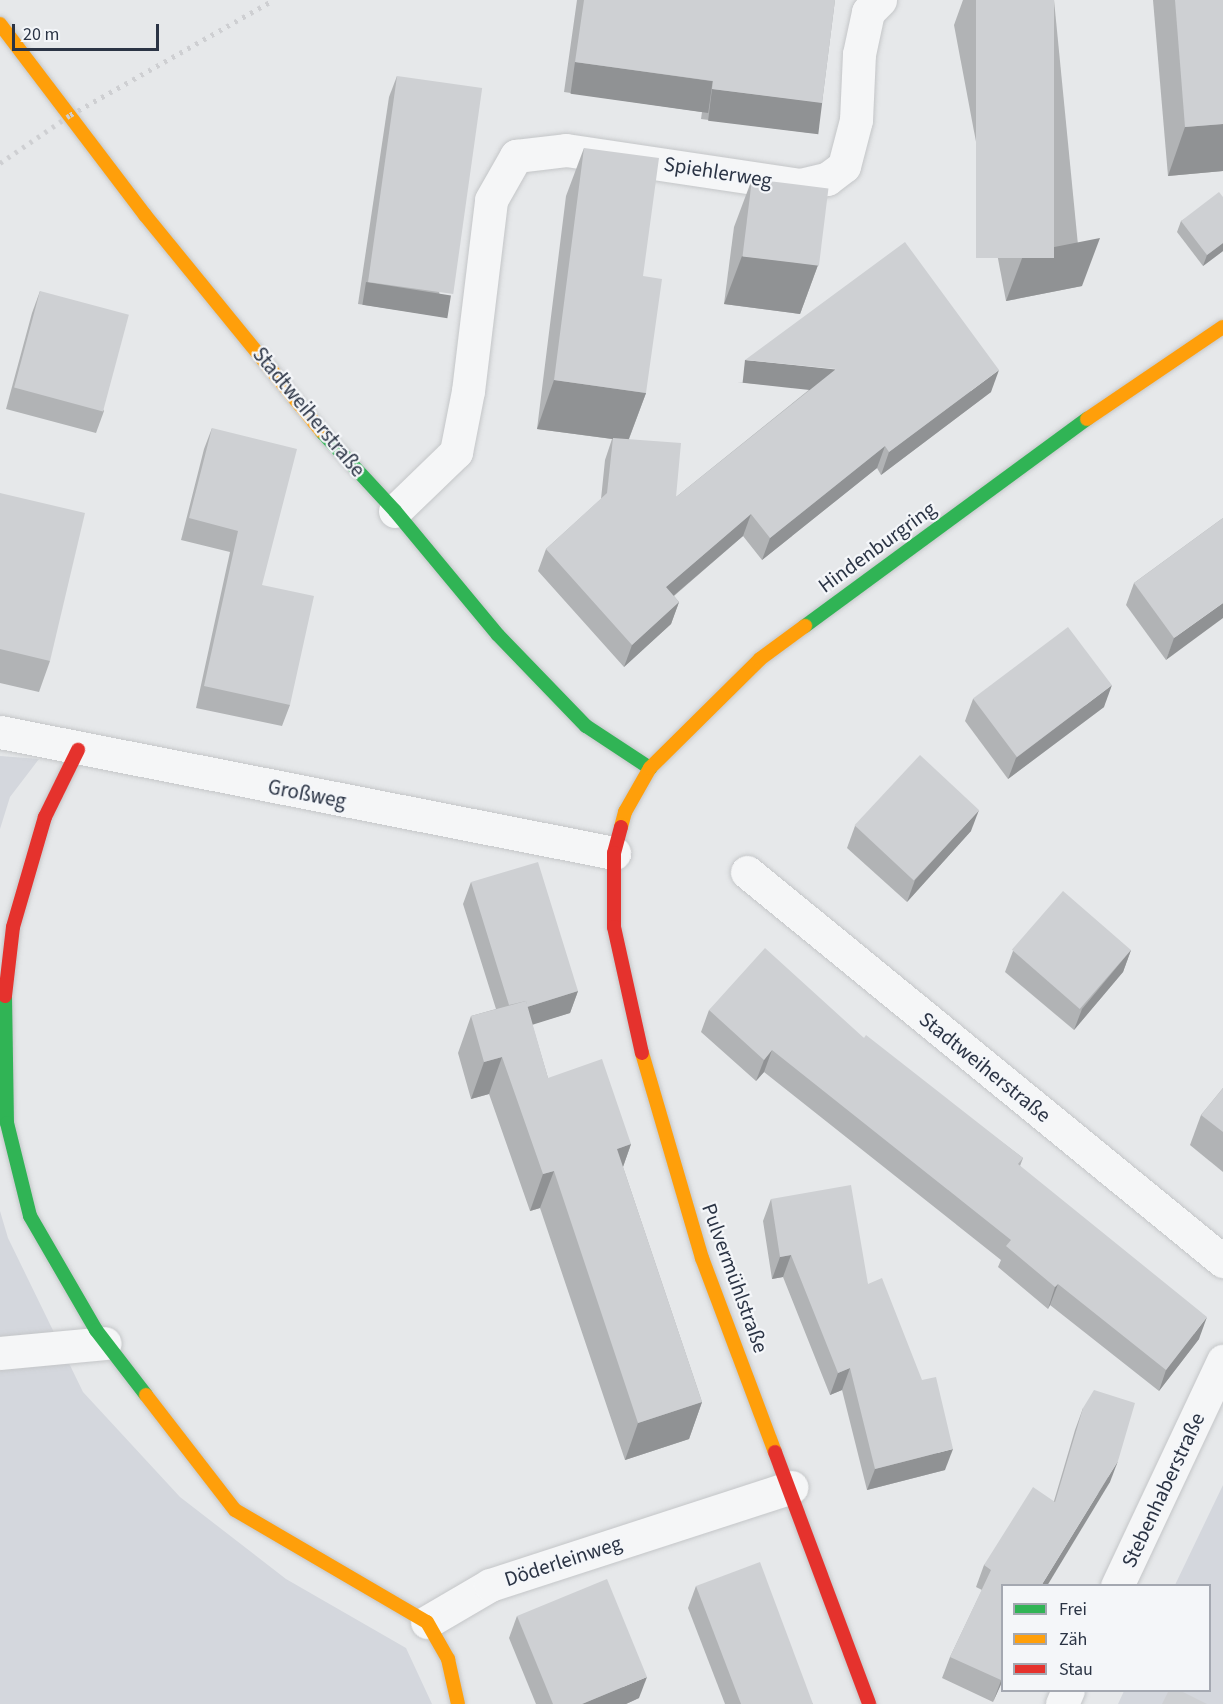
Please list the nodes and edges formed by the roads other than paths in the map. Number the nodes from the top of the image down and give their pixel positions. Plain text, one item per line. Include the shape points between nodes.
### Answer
1 (880, 0) edge
2 (0, 24) edge
3 (1223, 327) edge
4 (395, 511) junction
5 (0, 732) edge
6 (78, 750) junction
7 (650, 768) junction
8 (614, 853) junction
9 (747, 872) dead end
10 (1223, 1262) edge
11 (105, 1343) junction
12 (0, 1353) edge
13 (1223, 1361) edge
14 (791, 1487) junction
15 (1118, 1584) edge
16 (427, 1622) junction
17 (458, 1704) edge
18 (869, 1704) edge

1 - 4 street, Spiehlerweg via 868,12 859,54 856,120 844,166 827,179 800,185 566,150 516,156 491,200 468,391 456,452
2 - 4 street, Stadtweiherstraße via 145,215 315,424
3 - 7 street, Hindenburgring via 1082,423 760,659
4 - 7 street, Stadtweiherstraße via 547,688 586,726
5 - 6 street, Großweg
6 - 8 street, Großweg
6 - 11 street via 45,817 13,927 3,1015 7,1123 30,1216
7 - 8 street, Hindenburgring via 625,812
8 - 14 street, Pulvermühlstraße via 614,927 630,1014 702,1258
9 - 10 street, Stadtweiherstraße
11 - 12 street
11 - 16 street via 235,1510
13 - 15 street, Stebenhaberstraße
14 - 16 street, Döderleinweg via 490,1585
14 - 18 street, Pulvermühlstraße
16 - 17 street via 448,1659

